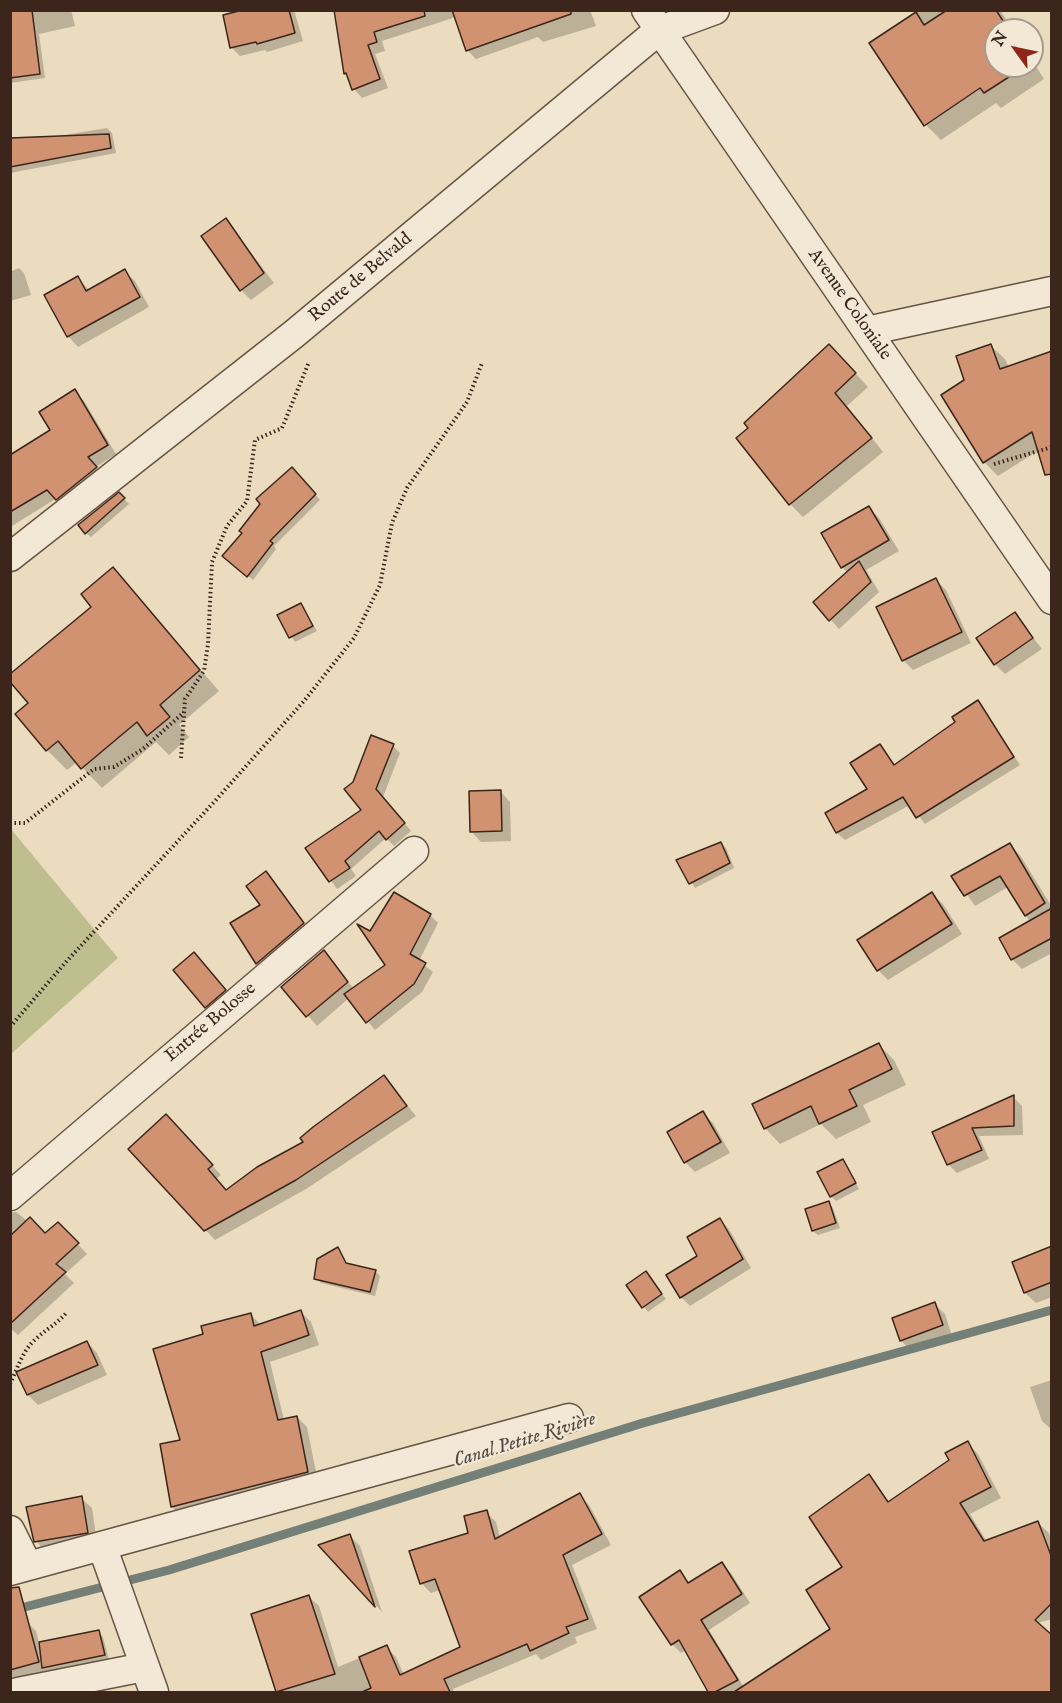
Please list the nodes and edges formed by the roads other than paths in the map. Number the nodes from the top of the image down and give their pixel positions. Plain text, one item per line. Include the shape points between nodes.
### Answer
1 (715, 10) edge
2 (652, 21) edge
3 (1052, 291) edge
4 (867, 331) junction
5 (10, 556) edge
6 (1052, 600) edge
7 (414, 851) dead end
8 (10, 1197) edge
9 (569, 1418) dead end
10 (10, 1530) edge
11 (102, 1546) junction
12 (19, 1569) edge
13 (149, 1680) edge
14 (18, 1692) edge

1 - 2 street, Route de Belvald
2 - 4 street, Avenue Coloniale
2 - 5 street, Route de Belvald via 294,334
3 - 4 street
4 - 6 street, Avenue Coloniale
7 - 8 street, Entrée Bolosse
9 - 11 street
10 - 12 street
11 - 12 street
11 - 13 street
13 - 14 street

